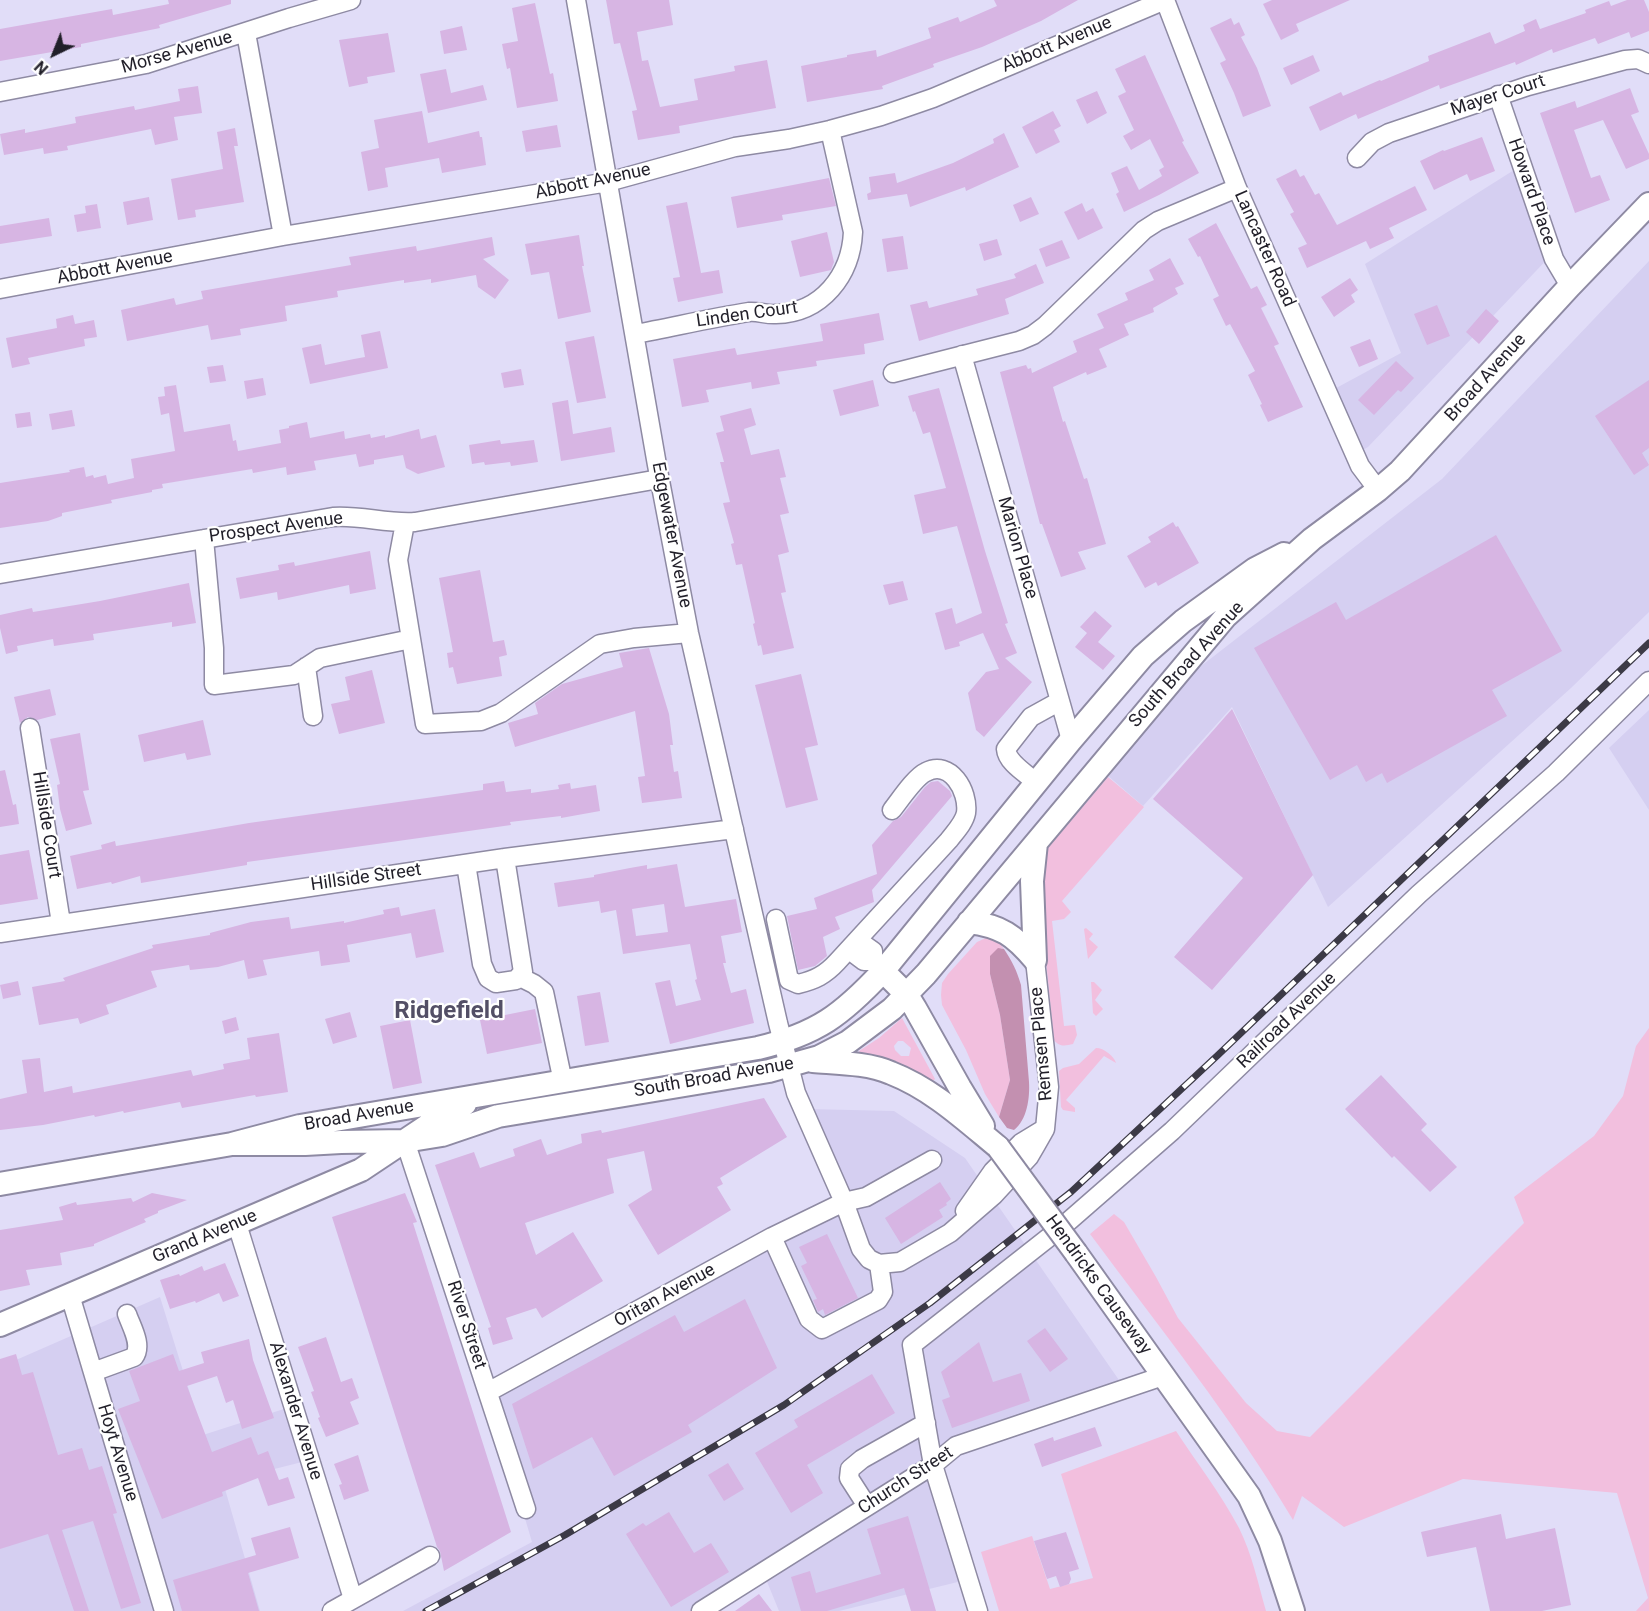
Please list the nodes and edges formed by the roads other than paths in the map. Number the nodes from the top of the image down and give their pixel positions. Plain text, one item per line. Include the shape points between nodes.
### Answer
1 (351, 0) edge
2 (576, 0) edge
3 (1165, 0) edge
4 (246, 33) junction
5 (1649, 64) edge
6 (0, 92) edge
7 (1498, 95) junction
8 (830, 130) junction
9 (1356, 158) dead end
10 (608, 182) junction
11 (1237, 188) junction
12 (1649, 204) edge
13 (283, 236) junction
14 (1570, 286) junction
15 (0, 289) edge
16 (635, 334) junction
17 (962, 355) junction
18 (893, 373) dead end
19 (660, 479) junction
20 (1378, 490) junction
21 (405, 523) junction
22 (204, 539) junction
23 (1312, 539) junction
24 (0, 574) edge
25 (689, 633) junction
26 (411, 639) junction
27 (306, 667) junction
28 (1649, 681) edge
29 (1060, 701) junction
30 (313, 716) dead end
31 (30, 728) dead end
32 (1071, 740) junction
33 (1037, 783) junction
34 (1084, 784) junction
35 (892, 810) dead end
36 (734, 829) junction
37 (949, 840) junction
38 (1036, 843) junction
39 (973, 860) junction
40 (507, 866) junction
41 (467, 873) junction
42 (776, 919) dead end
43 (969, 922) junction
44 (62, 923) junction
45 (0, 933) edge
46 (855, 944) junction
47 (1035, 960) junction
48 (878, 966) junction
49 (524, 978) junction
50 (907, 995) junction
51 (783, 1042) junction
52 (799, 1063) junction
53 (563, 1082) junction
54 (489, 1095) junction
55 (405, 1141) junction
56 (232, 1144) junction
57 (998, 1147) junction
58 (932, 1160) dead end
59 (0, 1184) edge
60 (844, 1202) junction
61 (237, 1224) junction
62 (772, 1237) junction
63 (879, 1264) junction
64 (70, 1295) junction
65 (127, 1314) dead end
66 (0, 1325) edge
67 (93, 1372) junction
68 (1163, 1376) junction
69 (488, 1392) junction
70 (926, 1423) junction
71 (933, 1465) junction
72 (867, 1506) junction
73 (526, 1509) dead end
74 (430, 1556) dead end
75 (353, 1599) junction
76 (164, 1611) edge
77 (332, 1611) edge
78 (701, 1611) edge
79 (978, 1611) edge
80 (1293, 1611) edge

1 - 4 street, Morse Avenue
2 - 10 street, Edgewater Avenue
3 - 8 street, Abbott Avenue via 933,98
3 - 11 street, Lancaster Road
4 - 6 street, Morse Avenue via 146,64
4 - 13 street
5 - 7 street, Mayer Court via 1638,59 1625,60
7 - 9 street, Mayer Court via 1389,133 1372,142
7 - 14 street, Howard Place via 1554,259
8 - 10 street, Abbott Avenue via 735,147
8 - 16 street, Linden Court via 854,232 847,265 825,296 792,312 752,312
10 - 13 street, Abbott Avenue
10 - 16 street, Edgewater Avenue
11 - 17 street via 1144,230 1033,335
11 - 20 street, Lancaster Road via 1360,466
12 - 14 main road, Broad Avenue
13 - 15 street, Abbott Avenue
14 - 20 main road, Broad Avenue via 1421,449
16 - 19 street, Edgewater Avenue
17 - 18 street
17 - 29 street, Marion Place
19 - 21 street, Prospect Avenue
19 - 25 street, Edgewater Avenue
20 - 23 main road, Broad Avenue
21 - 22 street, Prospect Avenue via 340,517
21 - 26 street via 398,560
22 - 24 street, Prospect Avenue
22 - 27 street via 214,685 294,675
23 - 32 main road, South Broad Avenue via 1255,569 1182,621 1143,656
23 - 34 main road, South Broad Avenue via 1220,622
25 - 26 street via 600,644 501,713 481,721 425,724
25 - 36 street, Edgewater Avenue
26 - 27 street via 320,658
27 - 30 street
28 - 70 street, Railroad Avenue via 1114,1183 912,1346
29 - 32 street, Marion Place
29 - 33 street via 1032,717 1006,749 1012,761
31 - 44 street, Hillside Court
32 - 33 main road, South Broad Avenue
32 - 34 main road via 1084,761
33 - 39 main road, South Broad Avenue
34 - 38 main road, South Broad Avenue
35 - 37 street via 924,772 947,770 963,792 966,810 964,820
36 - 40 street, Hillside Street
36 - 51 street, Edgewater Avenue
37 - 39 street
37 - 46 street
38 - 43 main road, South Broad Avenue
38 - 47 main road via 1032,881
39 - 48 main road, South Broad Avenue
40 - 41 street, Hillside Street
40 - 49 street
41 - 44 street, Hillside Street
41 - 49 street via 485,972 493,983
42 - 46 street via 789,980 798,984 814,981 827,972
43 - 47 main road via 1000,929
43 - 50 main road, South Broad Avenue
44 - 45 street, Hillside Street
46 - 48 street via 873,951
47 - 63 street, Remsen Place via 1049,1087 1045,1129 1029,1157 1004,1185 950,1233 900,1262
48 - 50 main road, Hendricks Causeway
48 - 51 main road, South Broad Avenue via 852,1003 830,1020
49 - 53 street via 544,992
50 - 52 main road, South Broad Avenue via 858,1036 829,1053
50 - 57 main road, Hendricks Causeway
51 - 52 street, Edgewater Avenue
51 - 53 main road, South Broad Avenue
52 - 55 main road, South Broad Avenue via 498,1116 442,1135
52 - 57 main road via 852,1064 890,1072 932,1092
52 - 60 street, Edgewater Avenue via 796,1093
53 - 54 main road, South Broad Avenue
54 - 55 main road, Grand Avenue via 442,1116
54 - 56 main road, Broad Avenue via 300,1126
55 - 56 main road, Broad Avenue
55 - 61 main road, Grand Avenue via 361,1170
55 - 69 street, River Street
56 - 59 main road, Broad Avenue
57 - 68 main road, Hendricks Causeway, bridge
58 - 60 street, Oritan Avenue via 866,1197
60 - 62 street, Oritan Avenue
60 - 63 street, Edgewater Avenue via 861,1249
61 - 64 main road, Grand Avenue
61 - 75 street, Alexander Avenue
62 - 63 street via 809,1319 822,1329 878,1300 883,1292
62 - 69 street, Oritan Avenue
64 - 66 main road, Grand Avenue
64 - 67 street, Hoyt Avenue
65 - 67 street via 137,1353
67 - 76 street, Hoyt Avenue
68 - 71 street, Church Street via 956,1446
68 - 80 main road, Hendricks Causeway via 1250,1496
69 - 73 street, River Street
70 - 71 street
70 - 72 street via 850,1469 849,1478
71 - 72 street, Church Street
71 - 79 street
72 - 78 street, Church Street
74 - 75 street
75 - 77 street

